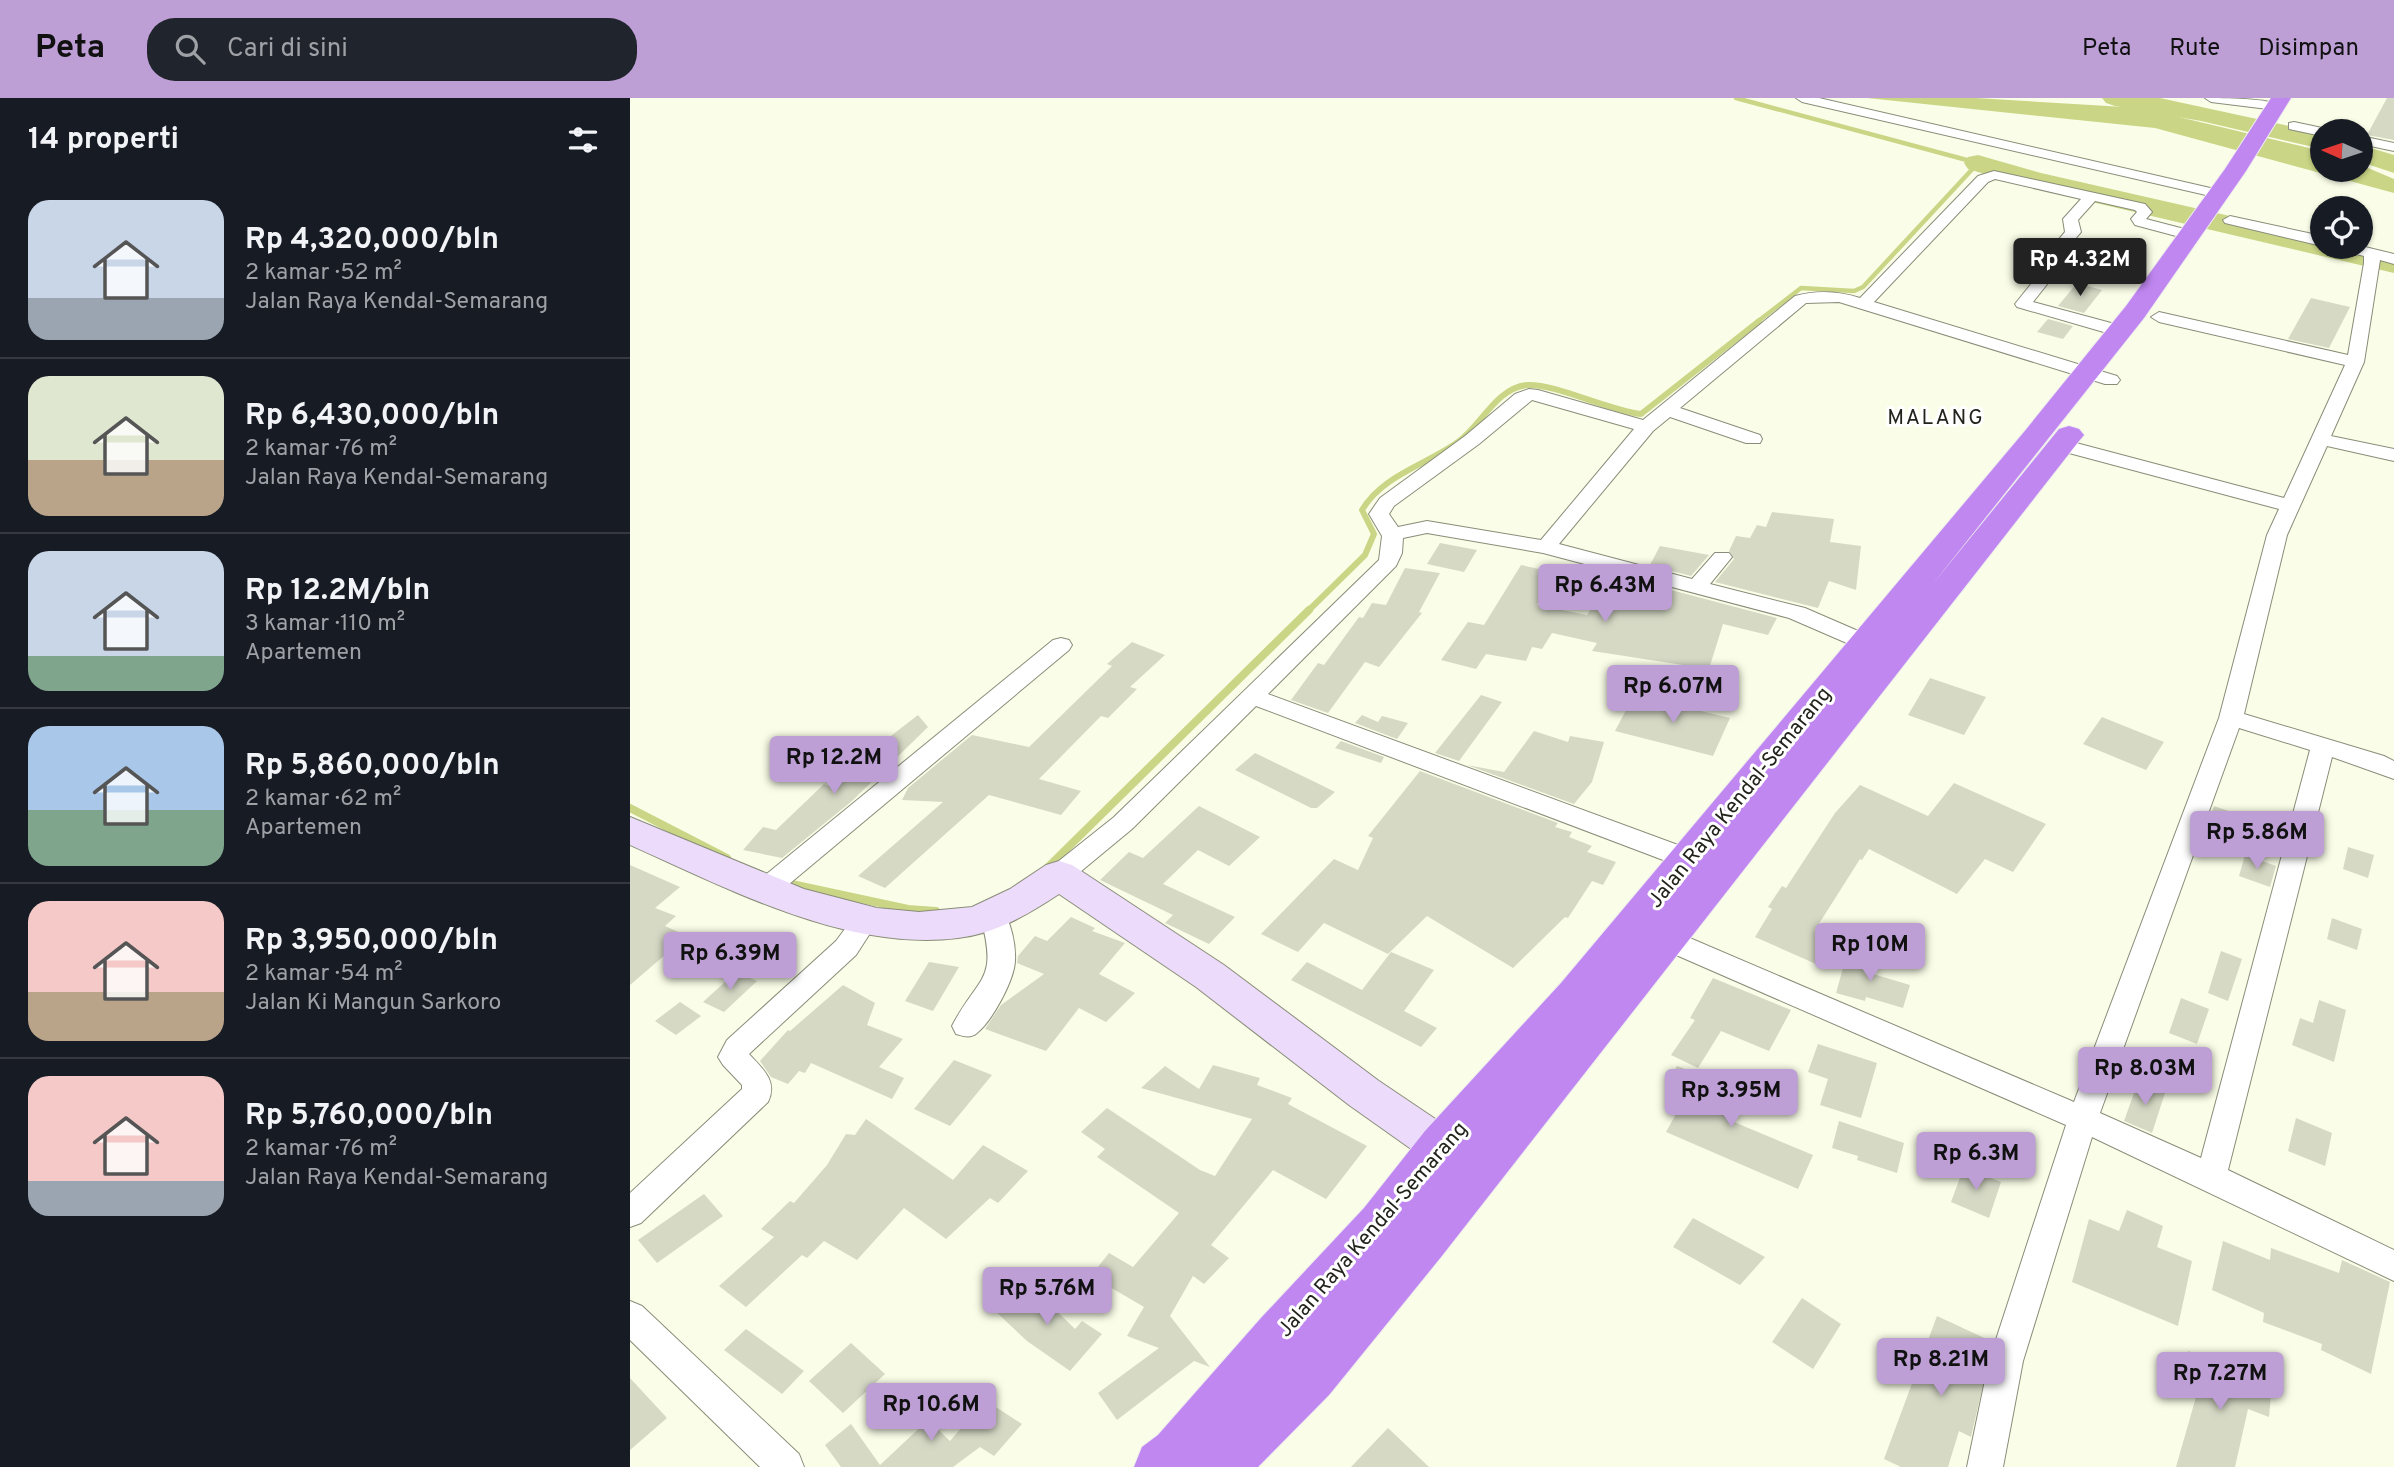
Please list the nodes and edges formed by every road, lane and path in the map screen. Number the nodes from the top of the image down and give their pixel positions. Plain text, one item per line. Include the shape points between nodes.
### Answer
1 (1802, 98) edge
2 (2211, 98) edge
3 (2273, 110) edge
4 (2293, 126) dead end
5 (2310, 130) edge
6 (2373, 143) edge
7 (2394, 147) edge
8 (2092, 196) junction
9 (2218, 216) junction
10 (2310, 238) edge
11 (2373, 258) edge
12 (2373, 258) edge
13 (2372, 259) edge
14 (2394, 259) edge
15 (2394, 268) edge
16 (1863, 303) junction
17 (2159, 317) junction
18 (2120, 331) junction
19 (2355, 362) junction
20 (2098, 376) junction
21 (1668, 410) junction
22 (1646, 427) junction
23 (1754, 439) dead end
24 (2322, 439) junction
25 (2061, 445) junction
26 (2394, 455) edge
27 (2291, 506) junction
28 (1394, 534) junction
29 (1546, 547) junction
30 (1722, 557) dead end
31 (1695, 588) junction
32 (1864, 642) junction
33 (1062, 645) dead end
34 (1252, 696) junction
35 (2231, 718) junction
36 (2323, 746) junction
37 (2394, 771) edge
38 (632, 832) edge
39 (1688, 859) junction
40 (1059, 876) junction
41 (774, 881) junction
42 (993, 915) junction
43 (865, 920) junction
44 (1650, 932) junction
45 (966, 1026) dead end
46 (2083, 1119) junction
47 (1443, 1146) junction
48 (1476, 1172) junction
49 (2211, 1177) junction
50 (630, 1213) edge
51 (2394, 1266) edge
52 (630, 1317) edge
53 (786, 1467) edge
54 (1162, 1467) edge
55 (1218, 1467) edge
56 (1985, 1467) edge

1 - 9 street
2 - 3 street
3 - 9 highway, Jalan Raya Kendal-Semarang via 2235,171
4 - 5 street
6 - 7 street
8 - 9 street via 2140,207 2145,212 2140,222
8 - 16 street via 2005,177 1983,179
8 - 18 street via 2070,219 2073,232 2057,251 2059,259 2023,304
9 - 10 street
9 - 17 highway, Jalan Raya Kendal-Semarang
9 - 18 highway, Jalan Raya Kendal-Semarang
11 - 14 street
12 - 15 street
13 - 19 street
16 - 20 street
16 - 21 street via 1833,296 1801,299
17 - 19 street
17 - 20 highway, Jalan Raya Kendal-Semarang
18 - 20 highway, Jalan Raya Kendal-Semarang
19 - 24 street
20 - 25 highway, Jalan Raya Kendal-Semarang
20 - 32 highway, Jalan Raya Kendal-Semarang
21 - 22 street
21 - 23 street
22 - 28 street via 1529,394 1387,502 1379,514
22 - 29 street
24 - 26 street
24 - 27 street
25 - 27 street
25 - 44 highway, Jalan Raya Kendal-Semarang
27 - 35 street via 2277,535
28 - 29 street via 1427,527
28 - 34 street via 1396,545 1390,562
29 - 31 street
30 - 31 street
31 - 32 street via 1797,613
32 - 39 highway, Jalan Raya Kendal-Semarang
33 - 41 street
34 - 39 street
34 - 40 street via 1123,823
35 - 36 street
35 - 46 street
36 - 37 street
36 - 49 street
38 - 41 street
39 - 44 highway, Jalan Raya Kendal-Semarang
40 - 42 street
40 - 47 street via 1210,976 1364,1093
41 - 43 street
42 - 43 street via 923,927
42 - 45 street via 1002,944 1001,974
43 - 50 street via 846,948 737,1048 733,1057 756,1080 757,1093
44 - 46 street
44 - 47 highway, Jalan Raya Kendal-Semarang via 1577,995
44 - 48 highway, Jalan Raya Kendal-Semarang
46 - 49 street
46 - 56 street via 2006,1361
47 - 48 street
47 - 54 highway, Jalan Raya Kendal-Semarang via 1382,1224 1178,1455
48 - 55 highway, Jalan Raya Kendal-Semarang via 1310,1377
49 - 51 street
52 - 53 street

